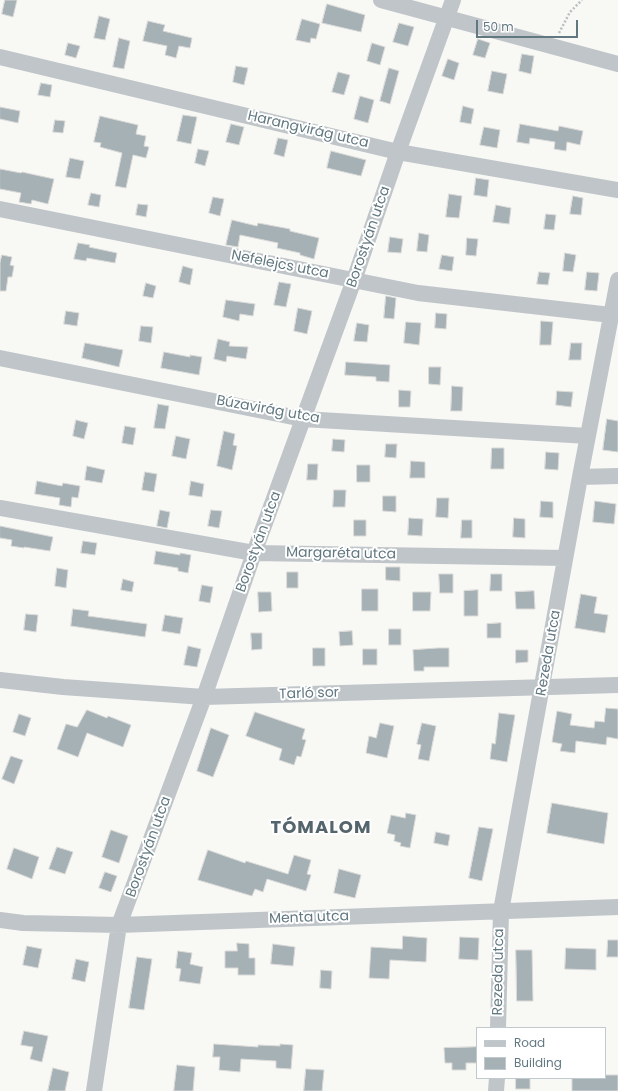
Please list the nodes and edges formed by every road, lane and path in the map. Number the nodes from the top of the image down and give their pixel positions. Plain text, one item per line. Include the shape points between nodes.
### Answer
1 (381, 0) edge
2 (453, 0) edge
3 (582, 0) edge
4 (447, 17) junction
5 (553, 46) junction
6 (0, 57) edge
7 (618, 64) edge
8 (398, 152) junction
9 (618, 190) edge
10 (0, 209) edge
11 (354, 280) junction
12 (618, 280) edge
13 (611, 315) junction
14 (0, 358) edge
15 (303, 419) junction
16 (588, 436) junction
17 (618, 476) edge
18 (580, 477) junction
19 (0, 508) edge
20 (254, 553) junction
21 (565, 558) junction
22 (0, 680) edge
23 (618, 684) edge
24 (543, 687) junction
25 (204, 697) junction
26 (618, 907) edge
27 (501, 910) junction
28 (0, 920) edge
29 (119, 926) junction
30 (498, 1027) edge
31 (497, 1079) edge
32 (94, 1091) edge
33 (496, 1091) edge

1 - 4 street
2 - 4 street, Borostyán utca
3 - 5 path via 570,12
4 - 5 street
4 - 8 street, Borostyán utca
5 - 7 street
6 - 8 street, Harangvirág utca
8 - 9 street, Harangvirág utca
8 - 11 street, Borostyán utca
10 - 11 street, Nefelejcs utca
11 - 13 street, Nefelejcs utca via 418,293
11 - 15 street, Borostyán utca
12 - 13 street, Rezeda utca
13 - 16 street, Rezeda utca
14 - 15 street, Búzavirág utca
15 - 16 street, Búzavirág utca
15 - 20 street, Borostyán utca
16 - 18 street, Rezeda utca
17 - 18 street
18 - 21 street, Rezeda utca
19 - 20 street, Margaréta utca
20 - 21 street, Margaréta utca
20 - 25 street, Borostyán utca
21 - 24 street, Rezeda utca
22 - 25 street, Tarló sor
23 - 24 street, Tarló sor
24 - 25 street, Tarló sor
24 - 27 street, Rezeda utca
25 - 29 street, Borostyán utca
26 - 27 street, Menta utca
27 - 29 street, Menta utca
27 - 30 street, Rezeda utca
28 - 29 street, Menta utca
29 - 32 street, Borostyán utca
31 - 33 street

